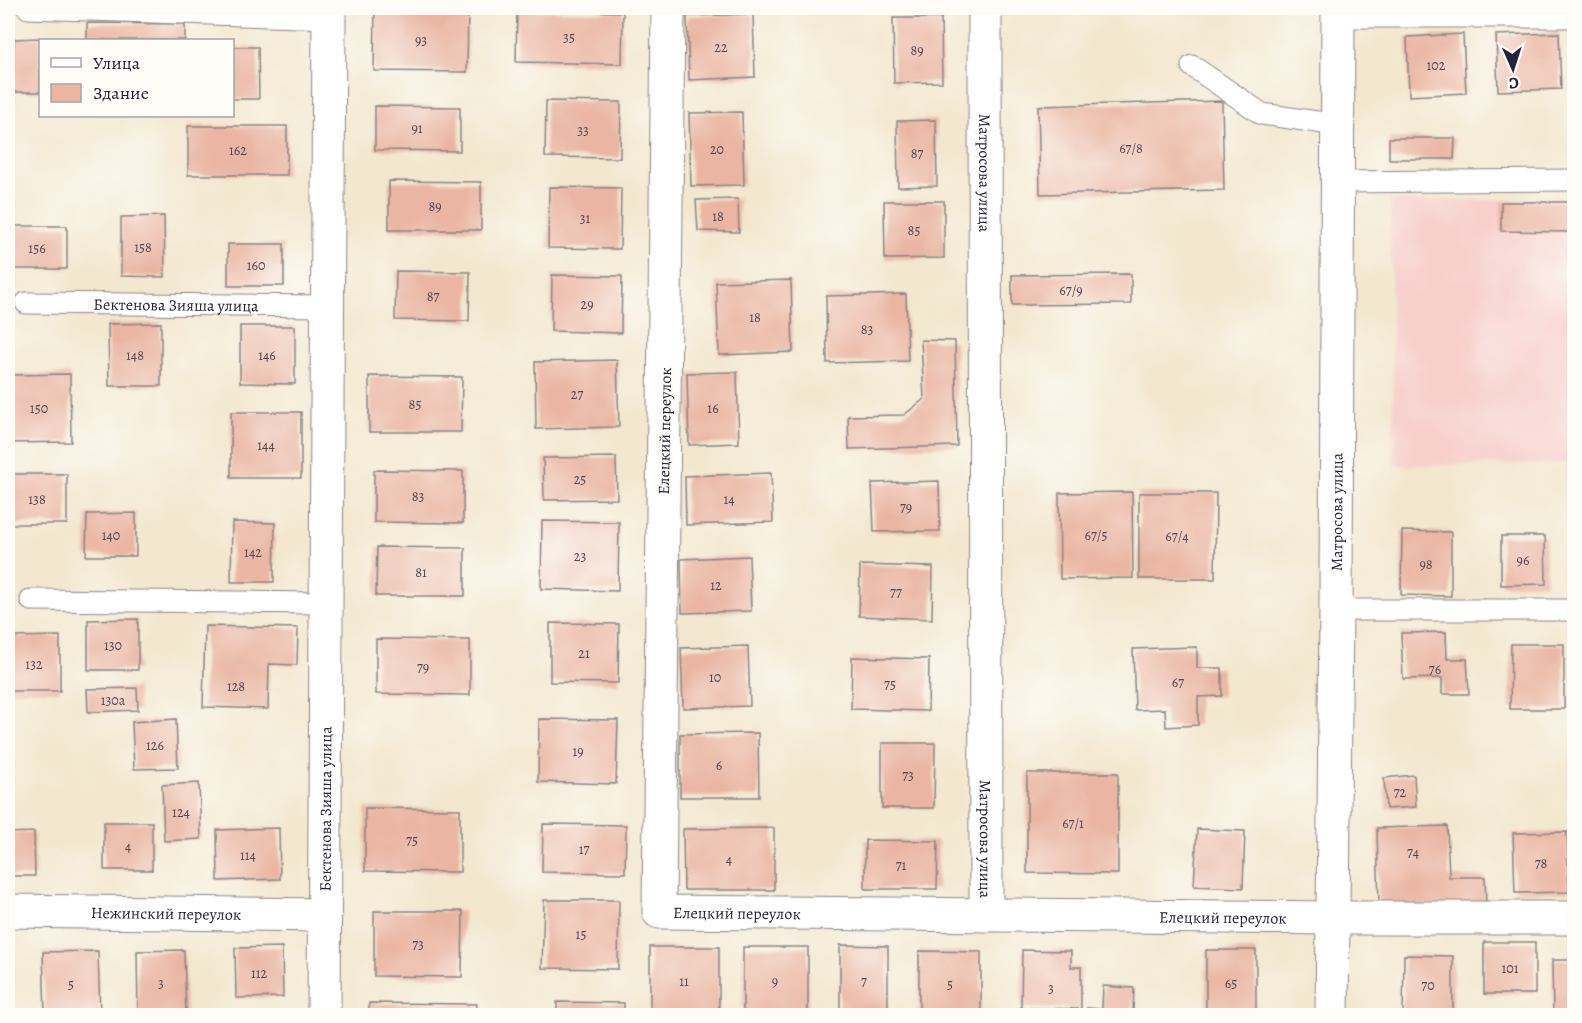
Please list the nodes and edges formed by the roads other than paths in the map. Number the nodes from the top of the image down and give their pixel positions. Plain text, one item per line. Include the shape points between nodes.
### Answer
1 (28, 8) edge
2 (668, 8) edge
3 (985, 8) edge
4 (1338, 12) edge
5 (329, 13) edge
6 (1575, 17) edge
7 (1192, 66) dead end
8 (1338, 125) junction
9 (1575, 180) edge
10 (1338, 182) junction
11 (26, 303) dead end
12 (327, 306) junction
13 (31, 600) dead end
14 (325, 603) junction
15 (1336, 610) junction
16 (1575, 610) edge
17 (8, 911) edge
18 (324, 915) junction
19 (986, 915) junction
20 (1334, 918) junction
21 (1575, 918) edge
22 (324, 1016) edge
23 (1332, 1016) edge

1 - 5 lane, Бектенова Зияша улица
2 - 19 street, Елецкий переулок via 659,912
3 - 19 street, Матросова улица
4 - 6 lane
4 - 8 street, Матросова улица
5 - 12 street, Бектенова Зияша улица
7 - 8 lane via 1262,114
8 - 10 street, Матросова улица
9 - 10 lane
10 - 15 street, Матросова улица
11 - 12 lane, Бектенова Зияша улица
12 - 14 street, Бектенова Зияша улица
13 - 14 lane
14 - 18 street, Бектенова Зияша улица
15 - 16 lane
15 - 20 street, Матросова улица
17 - 18 street, Нежинский переулок
18 - 22 street, Бектенова Зияша улица
19 - 20 street, Елецкий переулок
20 - 21 street, Елецкий переулок
20 - 23 street, Матросова улица

